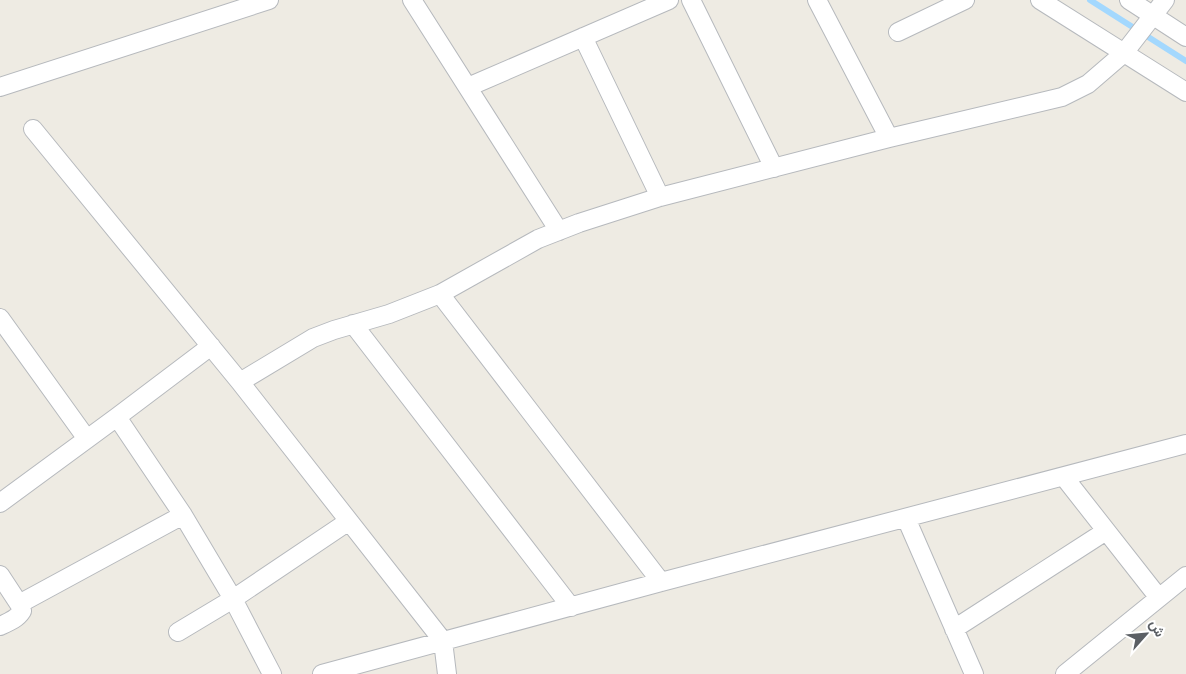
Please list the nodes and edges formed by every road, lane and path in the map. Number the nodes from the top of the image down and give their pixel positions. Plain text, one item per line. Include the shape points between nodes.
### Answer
1 (269, 0) edge
2 (412, 0) edge
3 (670, 0) edge
4 (692, 0) edge
5 (817, 0) edge
6 (965, 0) edge
7 (1040, 0) edge
8 (1129, 0) edge
9 (1165, 0) edge
10 (1152, 15) junction
11 (898, 32) dead end
12 (583, 37) junction
13 (1186, 37) edge
14 (1124, 53) junction
15 (0, 87) edge
16 (468, 87) junction
17 (1186, 92) edge
18 (33, 129) dead end
19 (889, 138) junction
20 (774, 168) junction
21 (660, 197) junction
22 (559, 231) junction
23 (440, 294) junction
24 (0, 318) edge
25 (353, 324) junction
26 (211, 346) junction
27 (240, 382) junction
28 (117, 417) junction
29 (87, 439) junction
30 (1186, 444) edge
31 (1064, 477) junction
32 (0, 503) edge
33 (183, 515) junction
34 (906, 518) junction
35 (349, 521) junction
36 (1106, 531) junction
37 (0, 575) edge
38 (1186, 576) edge
39 (661, 582) junction
40 (1159, 598) junction
41 (233, 599) junction
42 (20, 604) junction
43 (571, 607) junction
44 (0, 626) edge
45 (954, 629) junction
46 (178, 632) dead end
47 (443, 641) junction
48 (272, 674) edge
49 (322, 674) edge
50 (447, 674) edge
51 (974, 674) edge
52 (1065, 674) edge

1 - 15 street
2 - 16 street
3 - 12 street
4 - 20 street
5 - 19 street
6 - 11 street
7 - 14 street
8 - 10 street
9 - 10 street
10 - 13 street
10 - 14 street
12 - 16 street
12 - 21 street
14 - 17 street
14 - 19 street via 1088,84 1062,96
16 - 22 street
18 - 26 street
19 - 20 street
20 - 21 street
21 - 22 street
22 - 23 street via 538,239
23 - 25 street
23 - 39 street
24 - 29 street
25 - 27 street via 313,338
25 - 43 street
26 - 27 street
26 - 28 street
27 - 35 street
28 - 29 street
28 - 33 street
29 - 32 street
30 - 31 street
31 - 34 street
31 - 36 street
33 - 41 street
33 - 42 street
34 - 39 street
34 - 45 street
35 - 41 street
35 - 47 street
36 - 40 street
36 - 45 street
37 - 42 street
38 - 40 street
39 - 43 street
40 - 52 street
41 - 46 street
41 - 48 street
42 - 44 street via 22,611 19,616
43 - 47 street
45 - 51 street
47 - 49 street
47 - 50 street

